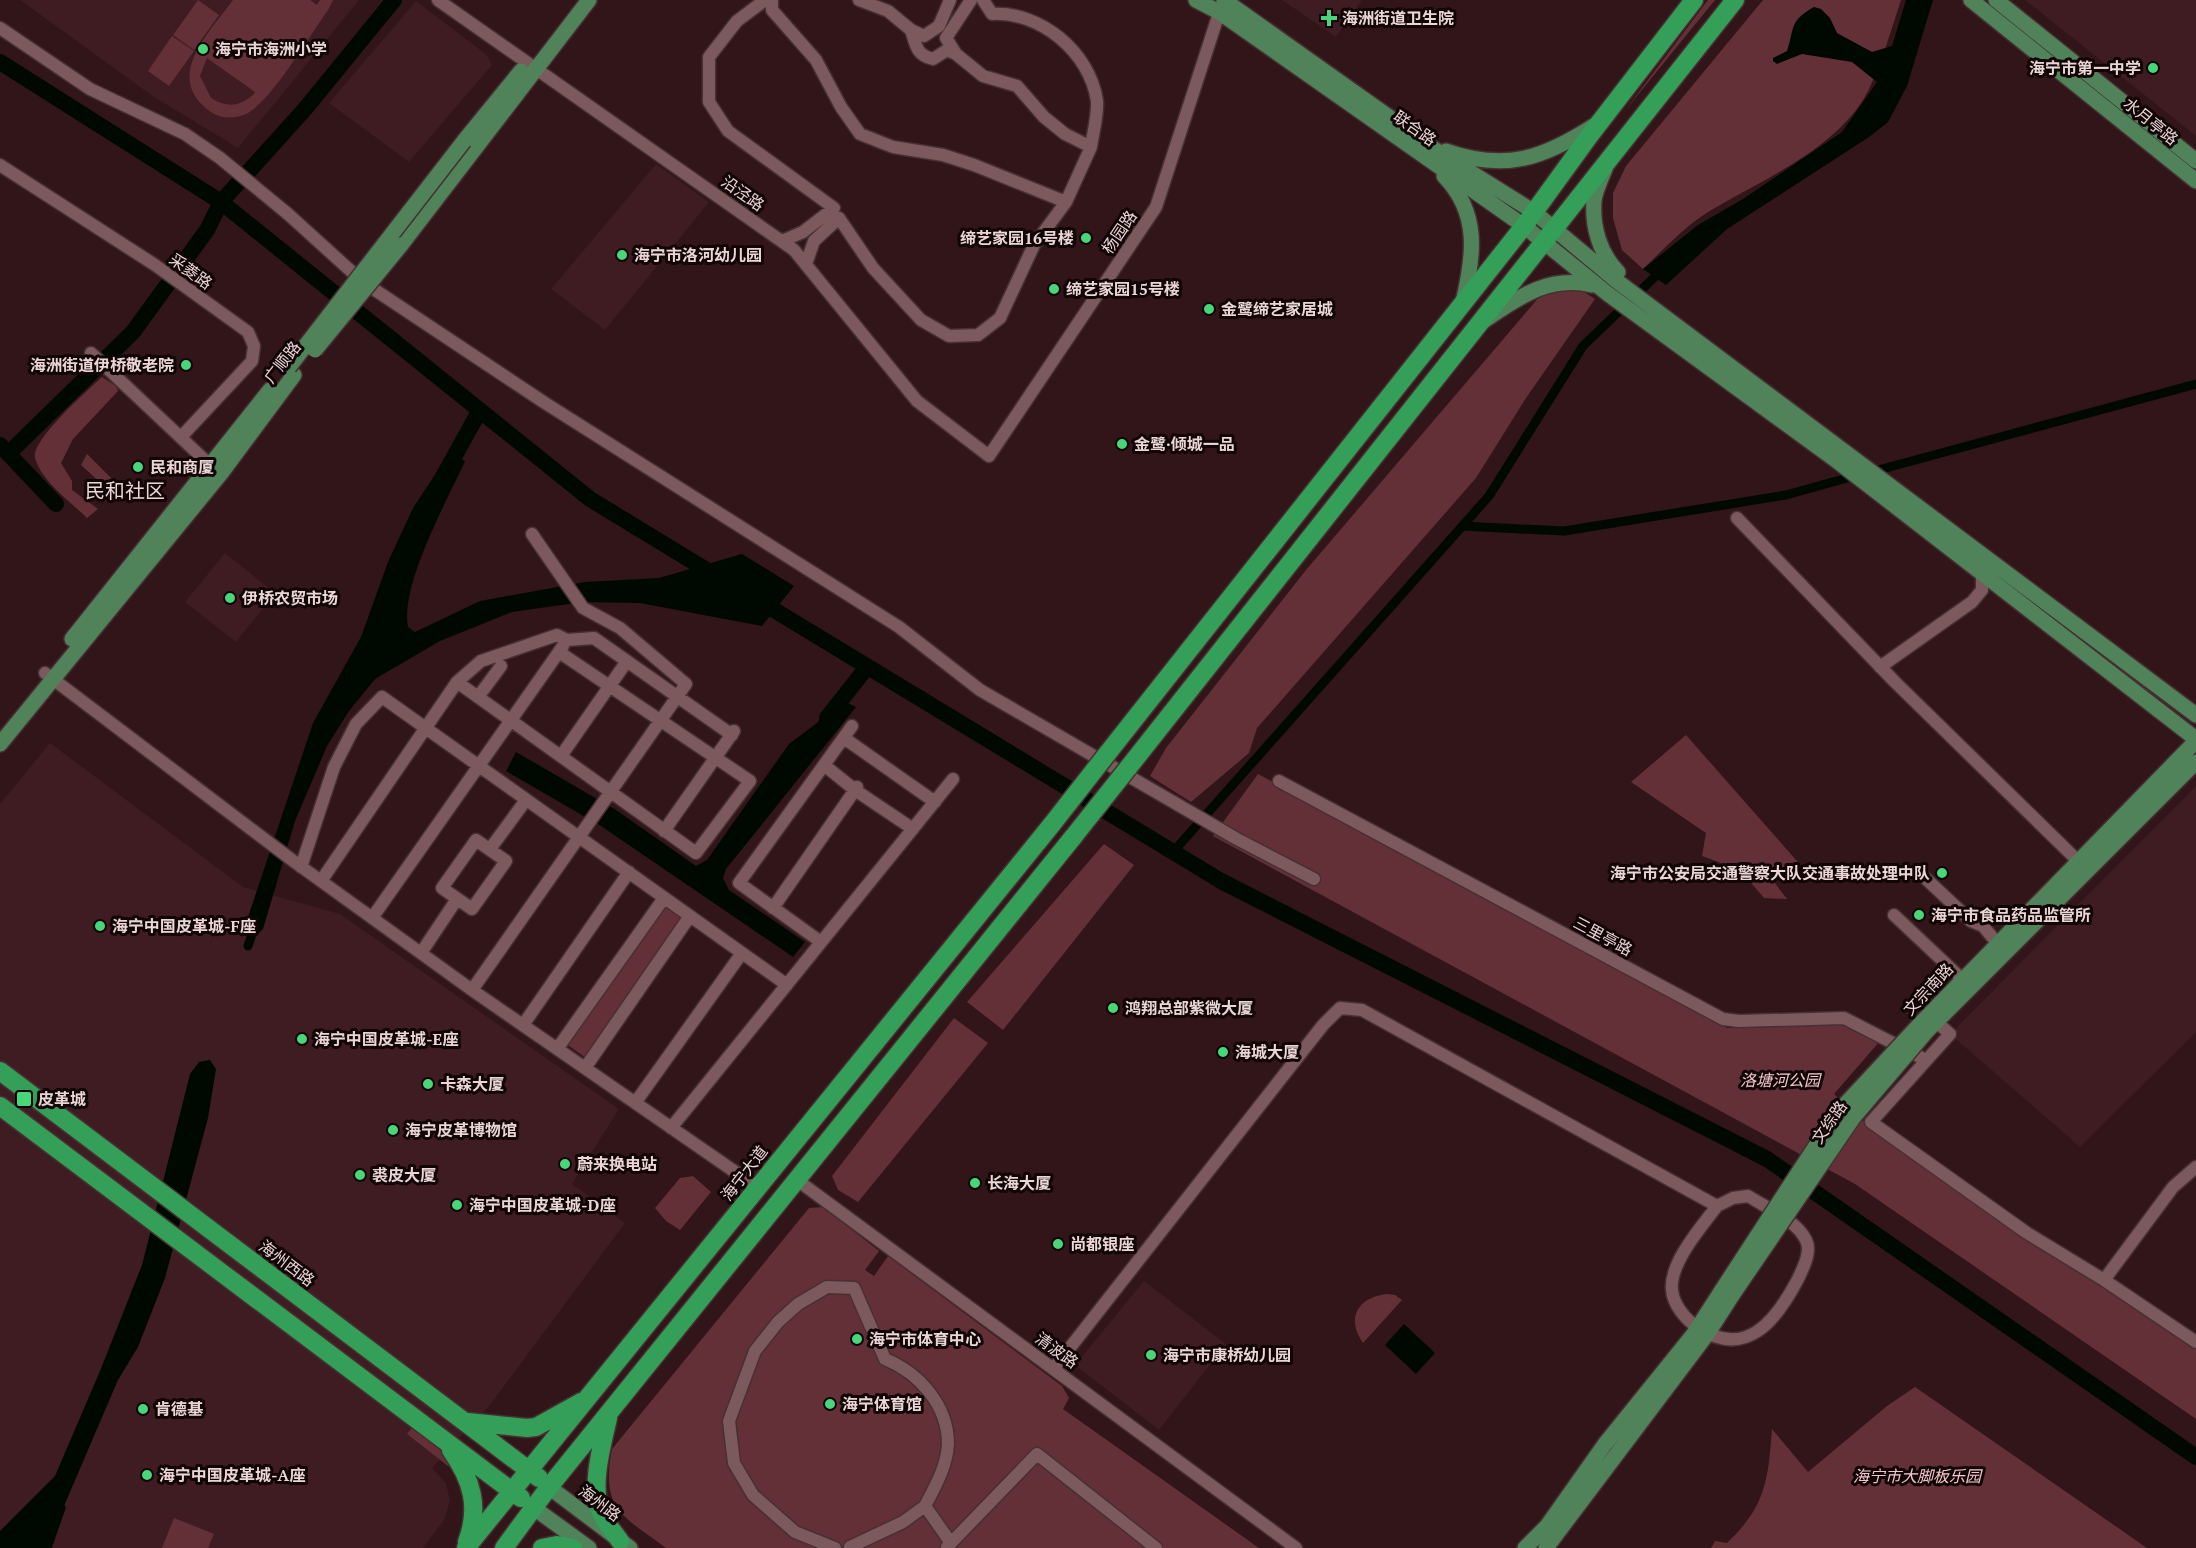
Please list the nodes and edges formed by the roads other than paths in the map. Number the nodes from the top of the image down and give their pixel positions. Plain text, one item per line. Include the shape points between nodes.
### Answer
1 (438, 0) edge
2 (577, 0) edge
3 (589, 0) edge
4 (765, 0) edge
5 (772, 0) edge
6 (859, 0) edge
7 (950, 0) edge
8 (970, 0) edge
9 (983, 0) edge
10 (1196, 0) edge
11 (1694, 0) edge
12 (1735, 0) edge
13 (1971, 0) edge
14 (1996, 0) edge
15 (1222, 4) edge
16 (0, 28) edge
17 (911, 30) junction
18 (956, 54) junction
19 (532, 65) junction
20 (1602, 120) junction
21 (1091, 147) junction
22 (1426, 150) junction
23 (2196, 161) edge
24 (0, 165) edge
25 (1606, 165) junction
26 (2196, 180) edge
27 (1066, 202) junction
28 (1529, 219) junction
29 (1550, 236) junction
30 (782, 241) junction
31 (806, 264) junction
32 (1621, 280) junction
33 (1603, 290) junction
34 (1462, 304) junction
35 (1480, 323) junction
36 (91, 353) dead end
37 (291, 371) junction
38 (181, 437) junction
39 (989, 456) joint
40 (1842, 456) junction
41 (210, 465) junction
42 (1737, 518) dead end
43 (532, 534) dead end
44 (1983, 565) junction
45 (567, 640) junction
46 (559, 652) junction
47 (627, 661) junction
48 (501, 666) dead end
49 (1880, 666) junction
50 (49, 676) junction
51 (457, 682) junction
52 (610, 686) junction
53 (678, 696) junction
54 (478, 697) junction
55 (2196, 715) edge
56 (660, 720) junction
57 (511, 721) junction
58 (852, 726) dead end
59 (426, 729) junction
60 (0, 730) edge
61 (844, 738) junction
62 (2196, 740) edge
63 (0, 744) edge
64 (561, 756) junction
65 (716, 758) junction
66 (2196, 762) edge
67 (824, 765) junction
68 (479, 766) junction
69 (953, 779) dead end
70 (1279, 781) dead end
71 (856, 788) junction
72 (610, 792) junction
73 (526, 800) junction
74 (935, 802) junction
75 (913, 829) junction
76 (664, 831) junction
77 (581, 833) junction
78 (490, 849) junction
79 (2078, 861) junction
80 (299, 865) junction
81 (629, 873) junction
82 (1923, 876) dead end
83 (1314, 879) dead end
84 (321, 881) junction
85 (457, 898) junction
86 (664, 898) junction
87 (773, 908) junction
88 (1894, 915) dead end
89 (690, 916) junction
90 (372, 918) junction
91 (821, 942) junction
92 (1996, 943) junction
93 (421, 953) junction
94 (742, 953) junction
95 (1962, 979) junction
96 (787, 985) junction
97 (471, 990) junction
98 (1928, 1023) junction
99 (523, 1025) junction
100 (557, 1049) junction
101 (1926, 1060) junction
102 (585, 1068) junction
103 (0, 1071) edge
104 (635, 1103) junction
105 (0, 1106) edge
106 (671, 1128) junction
107 (2196, 1167) edge
108 (796, 1180) junction
109 (757, 1187) junction
110 (1717, 1206) junction
111 (2104, 1280) junction
112 (1703, 1330) junction
113 (2196, 1342) edge
114 (1054, 1368) junction
115 (591, 1397) junction
116 (609, 1412) junction
117 (464, 1421) junction
118 (445, 1441) junction
119 (530, 1470) junction
120 (549, 1487) junction
121 (513, 1492) junction
122 (925, 1506) junction
123 (534, 1508) junction
124 (625, 1544) edge
125 (949, 1545) edge
126 (850, 1547) edge
127 (465, 1548) edge
128 (504, 1548) edge
129 (542, 1548) edge
130 (573, 1548) edge
131 (589, 1548) edge
132 (836, 1548) edge
133 (1156, 1548) edge
134 (1296, 1548) edge
135 (1525, 1548) edge
136 (1546, 1548) edge

1 - 19 street, 沿泾路
2 - 19 main road, 广顺路
3 - 19 main road, 广顺路
4 - 30 street via 737,21 709,57 709,102 728,131 834,208 803,232
5 - 27 street via 772,10 816,60 860,134 893,147 943,155 974,165
6 - 17 street via 888,11
7 - 17 street via 939,26 924,36
8 - 18 street via 946,38
9 - 21 street via 992,14 1011,13 1057,35 1082,61 1097,101
10 - 15 main road
11 - 20 highway, 海宁大道
12 - 25 highway
13 - 26 main road, 水月亭路
14 - 23 main road, 水月亭路
15 - 22 main road
15 - 39 street, 杨园路 via 1156,207
16 - 83 street via 90,89 185,134 270,199 363,282 536,397 899,627 980,690 1219,829
17 - 18 street via 915,47 923,57 933,59 946,50
18 - 21 street via 983,76 1017,86 1044,117 1065,134
19 - 30 street, 沿泾路
19 - 37 main road, 广顺路, bridge via 464,141
19 - 37 main road, 广顺路, bridge via 401,245
20 - 22 main road via 1546,154 1516,161 1489,163
20 - 28 highway, 海宁大道
21 - 27 street
22 - 28 main road
22 - 34 main road via 1464,202 1471,231 1473,258
24 - 38 street, 采菱路 via 155,265 248,332 255,346 252,361
25 - 29 highway
25 - 32 main road via 1594,200 1597,236
27 - 31 street via 1034,245 1000,318 978,335 949,336 921,320 873,268 839,218 814,241
28 - 29 main road
28 - 34 highway, 海宁大道
29 - 32 main road
29 - 33 main road
29 - 35 highway
30 - 31 street, 沿泾路
31 - 39 street, 沿泾路 via 917,401
32 - 40 main road
33 - 35 main road via 1573,280 1528,292
33 - 40 main road
34 - 109 highway, 海宁大道, bridge via 1053,823
35 - 108 highway, bridge
36 - 38 street
37 - 41 main road, 广顺路
37 - 50 main road, 广顺路 via 222,472
38 - 41 street
40 - 44 main road
41 - 50 main road, 广顺路
42 - 49 street
43 - 53 street via 583,608 620,628 686,684
44 - 49 street via 1982,590 1972,602
44 - 55 main road
44 - 62 main road
45 - 46 street
45 - 47 street via 594,638
45 - 51 street via 557,635 481,661
46 - 52 street
46 - 57 street
47 - 52 street
47 - 53 street
48 - 54 street
49 - 79 street
50 - 60 main road, 广顺路
50 - 63 main road, 广顺路
50 - 80 street
51 - 54 street
51 - 59 street
52 - 56 street
52 - 64 street
53 - 56 street
53 - 65 street via 733,733
54 - 57 street
56 - 65 street
56 - 72 street
57 - 64 street
57 - 68 street
58 - 61 street
59 - 68 street
59 - 80 street via 382,697 356,724 334,767
59 - 84 street
61 - 67 street
61 - 74 street
62 - 79 main road, 文宗南路
64 - 72 street
65 - 76 street
65 - 76 street via 750,781 696,854
66 - 98 main road
67 - 71 street
67 - 87 street via 739,883
68 - 73 street
68 - 90 street
69 - 74 street
70 - 101 street, 三里亭路 via 1723,1019 1739,1022 1844,1018
71 - 75 street
71 - 87 street
72 - 76 street
72 - 77 street
73 - 77 street
73 - 78 street
74 - 75 street
75 - 91 street
77 - 81 street
77 - 97 street
78 - 85 street via 476,840 442,888
78 - 85 street via 506,861 472,909
79 - 92 main road, 文宗南路
80 - 84 street
81 - 86 street
81 - 99 street
82 - 92 street via 1971,921 1983,926
84 - 90 street
85 - 93 street
86 - 89 street
86 - 100 street
87 - 91 street
88 - 95 street
89 - 94 street
89 - 102 street
90 - 93 street
91 - 96 street
92 - 95 main road, 文宗南路
93 - 97 street
94 - 96 street
94 - 104 street
95 - 98 main road, 文宗南路
96 - 106 street
97 - 99 street
98 - 101 street via 1950,1034
98 - 112 main road, 文宗南路, bridge via 1838,1112
99 - 100 street
100 - 102 street
101 - 111 street via 1871,1122 2026,1233
102 - 104 street
103 - 117 highway, 海州西路
104 - 106 street
105 - 118 highway
106 - 109 street
107 - 111 street via 2173,1187
108 - 114 street, 清波路
108 - 116 highway
109 - 115 highway, 海宁大道
110 - 112 street via 1685,1250 1675,1270 1672,1289 1678,1308
110 - 112 street via 1748,1196 1798,1228 1807,1242 1806,1264 1774,1317 1762,1329 1730,1341
110 - 114 street via 1362,1010 1340,1008
111 - 113 street
112 - 135 main road via 1605,1444 1547,1526
112 - 136 main road
114 - 134 street, 清波路
115 - 117 highway via 527,1428
115 - 119 highway, 海宁大道
116 - 120 highway
116 - 124 highway via 597,1494 602,1513
117 - 119 highway, 海州西路
118 - 121 highway
118 - 127 highway via 474,1495
119 - 120 highway, 海州西路
119 - 121 highway, 海宁大道
120 - 123 highway
120 - 124 main road, 海州路
121 - 123 highway
121 - 127 highway, 海宁大道
122 - 125 street
122 - 126 street via 903,1522
122 - 132 street via 941,1474 948,1445 945,1420 928,1388 906,1368 885,1359 854,1288 827,1287 798,1304 755,1351 729,1421 734,1463 753,1495 795,1532
123 - 128 highway
123 - 131 main road
125 - 133 street via 1037,1454
126 - 132 street
129 - 130 highway

